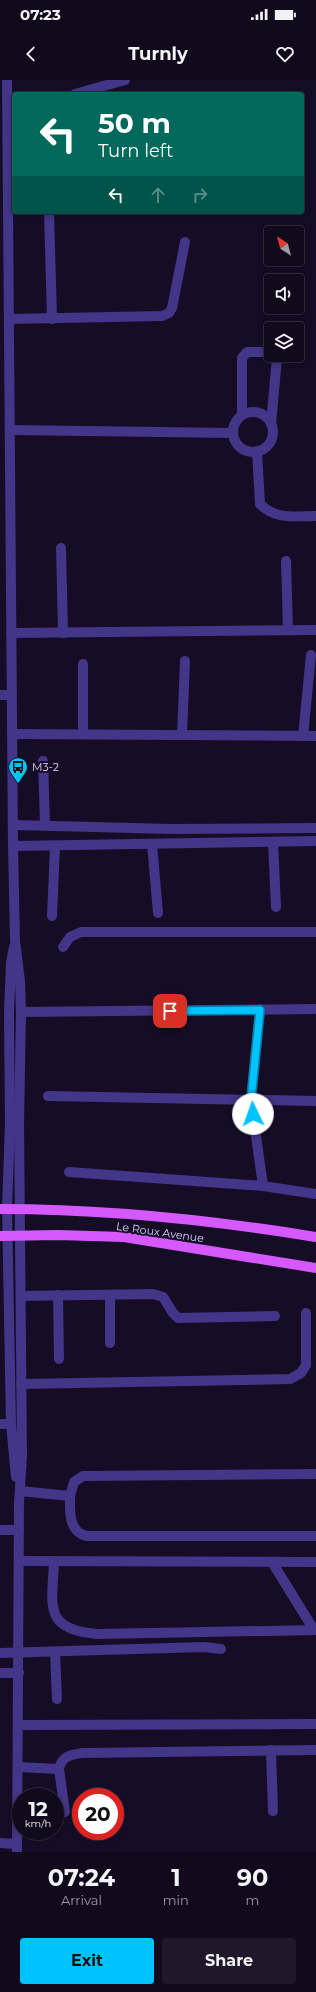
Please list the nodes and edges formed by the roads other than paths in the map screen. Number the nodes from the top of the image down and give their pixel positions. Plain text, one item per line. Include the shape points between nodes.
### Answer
1 (7, 80) edge
2 (124, 80) edge
3 (82, 92) edge
4 (49, 214) edge
5 (185, 242) dead end
6 (10, 319) junction
7 (52, 319) junction
8 (264, 352) edge
9 (278, 362) edge
10 (4, 383) edge
11 (242, 415) junction
12 (271, 424) junction
13 (10, 430) junction
14 (233, 433) junction
15 (257, 451) junction
16 (316, 516) edge
17 (61, 548) dead end
18 (286, 562) dead end
19 (288, 630) junction
20 (316, 630) edge
21 (63, 633) junction
22 (11, 634) junction
23 (311, 655) dead end
24 (185, 661) dead end
25 (83, 664) dead end
26 (0, 695) edge
27 (12, 695) junction
28 (12, 734) junction
29 (83, 734) junction
30 (182, 734) junction
31 (303, 736) junction
32 (316, 736) edge
33 (43, 761) dead end
34 (45, 824) junction
35 (13, 825) junction
36 (316, 828) edge
37 (316, 841) edge
38 (273, 842) junction
39 (152, 844) junction
40 (13, 846) junction
41 (54, 846) junction
42 (276, 907) dead end
43 (158, 912) dead end
44 (52, 916) dead end
45 (316, 932) edge
46 (15, 941) junction
47 (63, 947) dead end
48 (5, 998) edge
49 (316, 1009) edge
50 (260, 1010) junction
51 (21, 1012) junction
52 (9, 1075) edge
53 (48, 1096) dead end
54 (251, 1100) junction
55 (316, 1101) edge
56 (5, 1133) edge
57 (69, 1172) dead end
58 (263, 1186) junction
59 (316, 1194) edge
60 (3, 1209) edge
61 (19, 1210) junction
62 (4, 1236) edge
63 (21, 1237) junction
64 (316, 1237) edge
65 (316, 1268) edge
66 (58, 1295) junction
67 (110, 1295) junction
68 (22, 1296) junction
69 (306, 1313) dead end
70 (275, 1316) dead end
71 (5, 1325) edge
72 (110, 1343) dead end
73 (59, 1359) dead end
74 (21, 1384) junction
75 (0, 1424) edge
76 (11, 1424) junction
77 (316, 1474) edge
78 (20, 1491) junction
79 (70, 1496) junction
80 (19, 1502) junction
81 (0, 1530) edge
82 (19, 1530) junction
83 (316, 1536) edge
84 (19, 1561) junction
85 (54, 1562) junction
86 (272, 1562) junction
87 (316, 1562) edge
88 (315, 1630) edge
89 (221, 1650) dead end
90 (19, 1652) junction
91 (55, 1652) junction
92 (0, 1653) edge
93 (0, 1673) edge
94 (19, 1673) junction
95 (57, 1699) dead end
96 (316, 1724) edge
97 (18, 1725) junction
98 (271, 1750) junction
99 (316, 1750) edge
100 (18, 1767) junction
101 (59, 1769) junction
102 (273, 1811) dead end
103 (65, 1812) dead end
104 (0, 1843) edge
105 (17, 1848) edge

1 - 6 street
2 - 3 street
4 - 7 street
5 - 7 street via 169,313 162,316
6 - 7 street
6 - 10 street
8 - 11 street via 247,352 242,358
9 - 12 street
10 - 13 street
11 - 12 street via 255,412 267,418
11 - 14 street via 237,420
12 - 15 street via 273,431 269,444
13 - 14 street
13 - 22 street
14 - 15 street via 238,445 244,450
15 - 16 street via 260,504 266,511 275,515
17 - 21 street
18 - 19 street
19 - 20 street
19 - 21 street
21 - 22 street
22 - 27 street
23 - 31 street
24 - 30 street
25 - 29 street
26 - 27 street
27 - 28 street
28 - 29 street
28 - 35 street
29 - 30 street
30 - 31 street
31 - 32 street
33 - 34 street
34 - 35 street
34 - 36 street via 172,829
35 - 40 street
37 - 38 street
38 - 39 street
38 - 42 street
39 - 41 street
39 - 43 street
40 - 41 street
40 - 46 street
41 - 44 street
45 - 47 street via 81,932 70,937
46 - 48 street
46 - 51 street
48 - 52 street
49 - 50 street
50 - 51 street
50 - 54 street
51 - 52 street
52 - 56 street
52 - 61 street
53 - 54 street
54 - 55 street
54 - 58 street
56 - 60 street
57 - 58 street
58 - 59 street
60 - 61 main road, Le Roux Avenue
60 - 62 street
61 - 63 street
61 - 64 main road, Le Roux Avenue via 153,1217 235,1225
62 - 63 main road, Le Roux Avenue
62 - 71 street
63 - 65 main road, Le Roux Avenue via 58,1235 124,1238
63 - 68 street
66 - 67 street
66 - 68 street
66 - 73 street
67 - 70 street via 154,1294 163,1297 178,1318
67 - 72 street
68 - 74 street
69 - 74 street via 306,1365 301,1374 290,1379
71 - 76 street
74 - 78 street
75 - 76 street
76 - 80 street
77 - 79 street via 83,1476 74,1482
78 - 79 street
78 - 80 street
79 - 83 street via 73,1526 79,1533 87,1536
80 - 82 street
81 - 82 street
82 - 84 street
84 - 85 street
84 - 90 street
85 - 86 street
85 - 88 street via 52,1606 55,1614 68,1628 78,1632 98,1634
86 - 87 street
86 - 88 street
89 - 91 street via 197,1647
90 - 91 street
90 - 92 street
90 - 94 street
91 - 95 street
93 - 94 street
94 - 97 street
96 - 97 street
97 - 100 street
98 - 99 street
98 - 101 street via 82,1753 68,1755 61,1762
98 - 102 street
100 - 101 street
100 - 105 street
101 - 103 street
104 - 105 street

